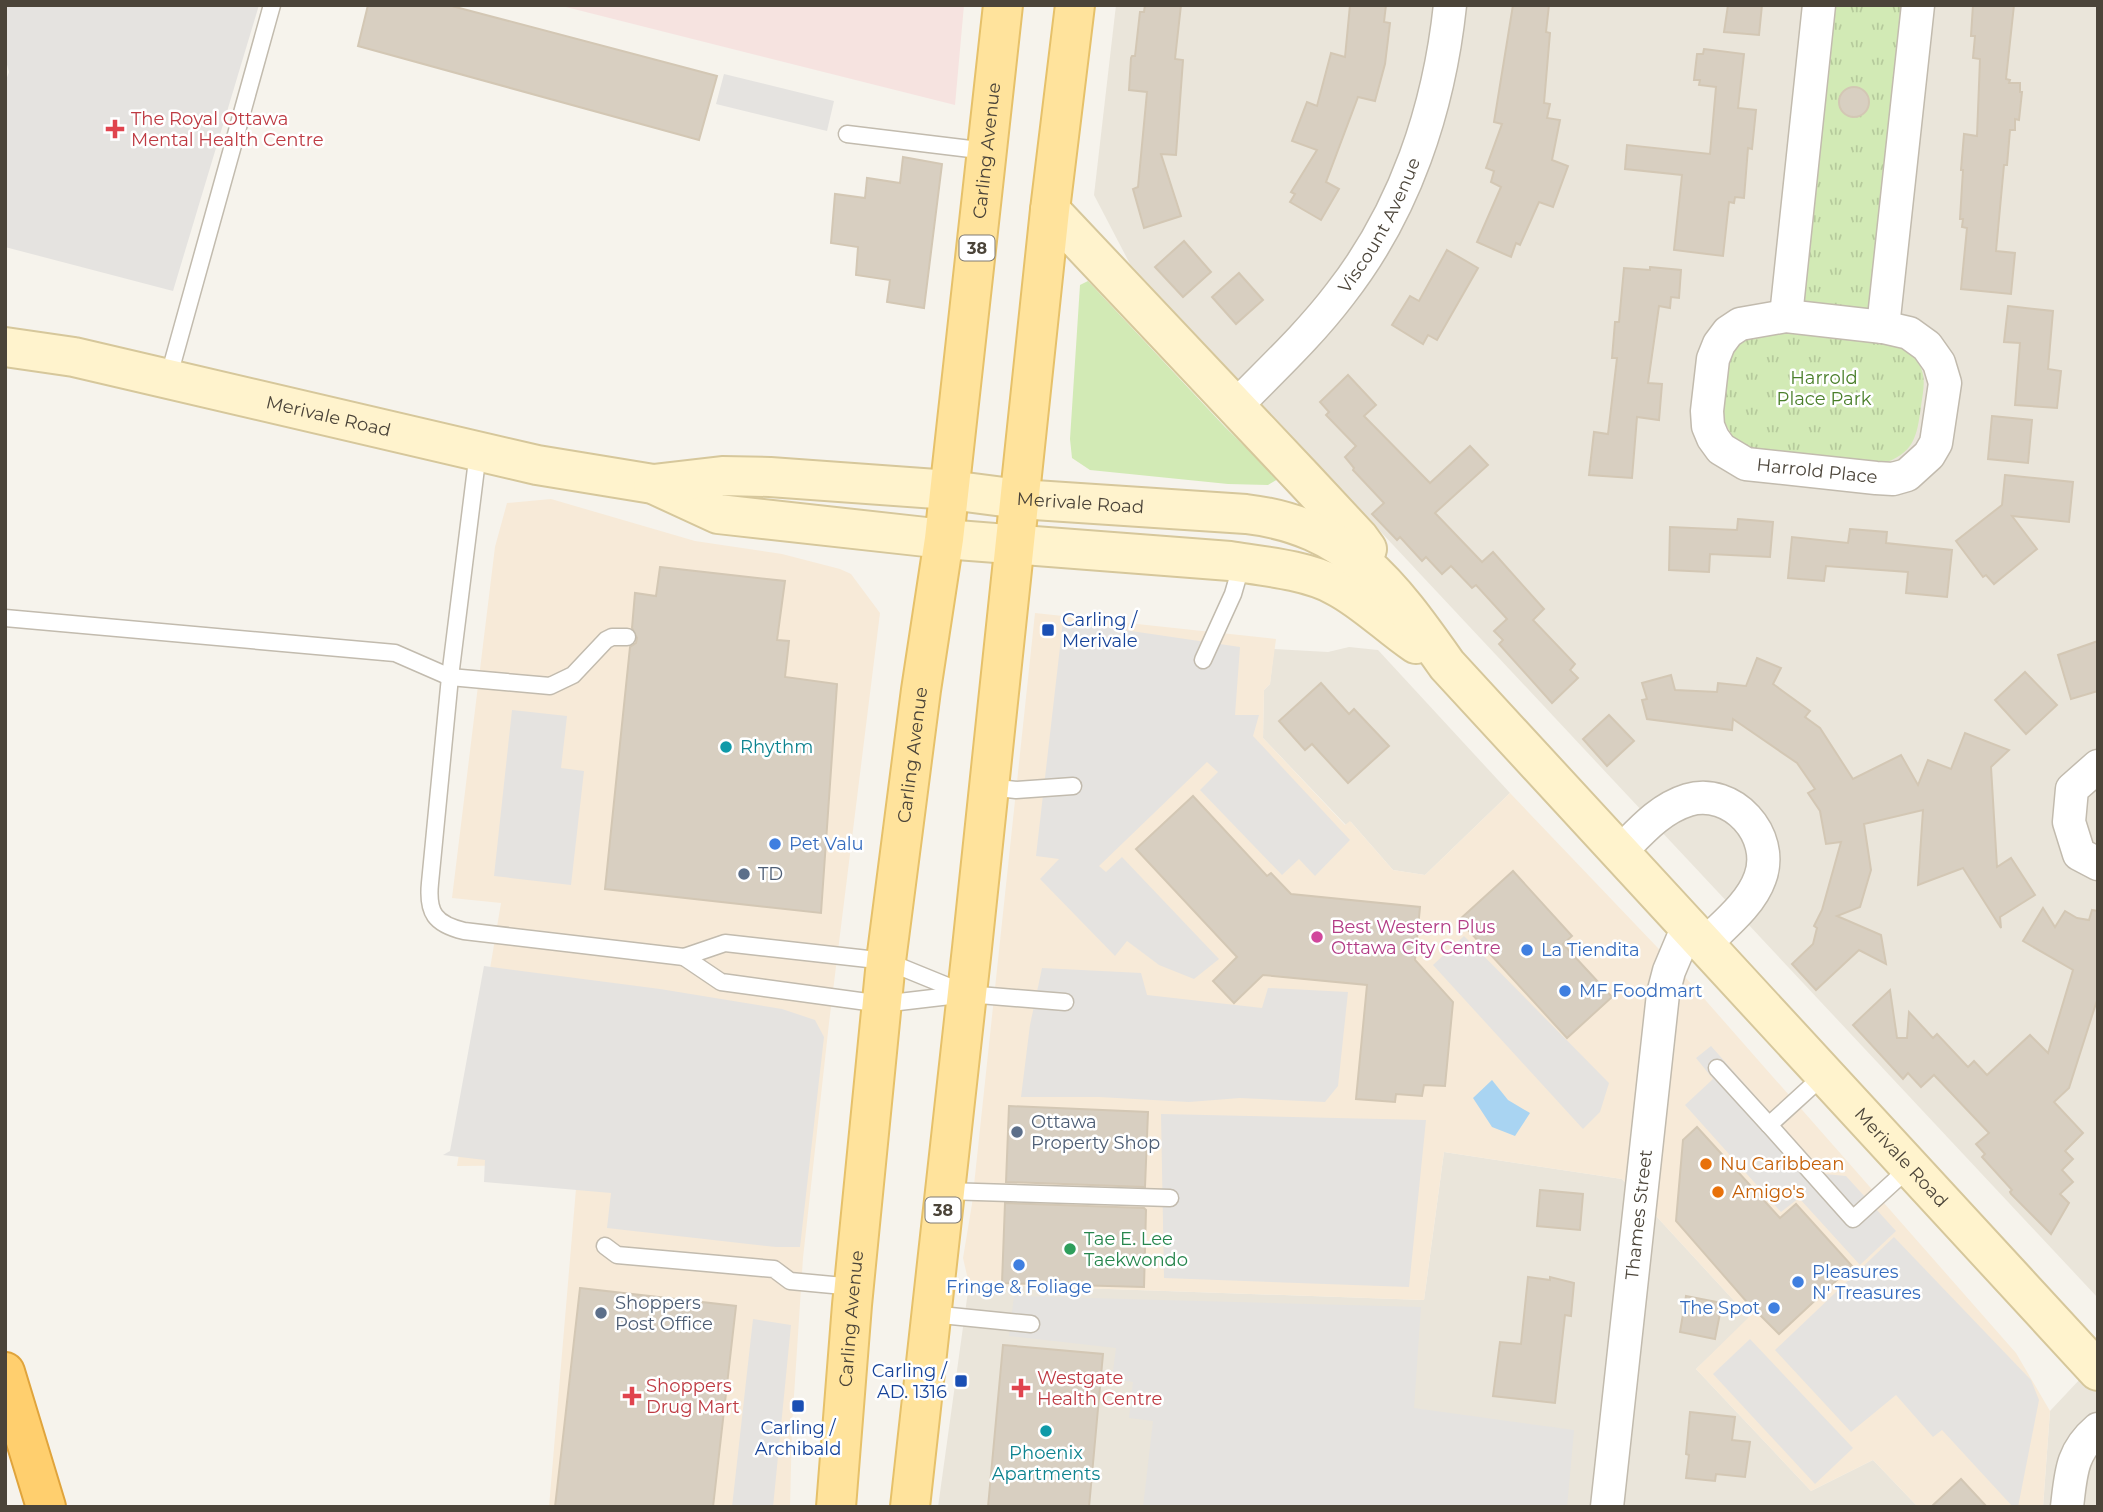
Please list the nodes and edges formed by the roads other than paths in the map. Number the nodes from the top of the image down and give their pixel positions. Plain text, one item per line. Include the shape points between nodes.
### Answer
1 (272, 5) edge
2 (1003, 5) edge
3 (1075, 5) edge
4 (1450, 5) edge
5 (1819, 5) edge
6 (1918, 5) edge
7 (846, 134) dead end
8 (987, 151) junction
9 (1050, 210) junction
10 (1786, 316) junction
11 (1883, 327) junction
12 (5, 347) edge
13 (168, 379) junction
14 (1235, 407) junction
15 (478, 452) junction
16 (653, 484) junction
17 (950, 490) junction
18 (1019, 499) junction
19 (944, 539) junction
20 (1015, 544) junction
21 (1242, 563) junction
22 (1403, 603) junction
23 (5, 618) edge
24 (627, 637) dead end
25 (1203, 660) dead end
26 (1447, 665) junction
27 (450, 677) junction
28 (2098, 766) edge
29 (1073, 786) dead end
30 (989, 787) junction
31 (1620, 852) junction
32 (2098, 864) edge
33 (1697, 935) junction
34 (684, 957) junction
35 (886, 961) junction
36 (967, 994) junction
37 (1065, 1002) dead end
38 (882, 1004) junction
39 (1717, 1068) dead end
40 (1825, 1074) junction
41 (1769, 1125) junction
42 (1910, 1167) junction
43 (945, 1191) junction
44 (1170, 1198) dead end
45 (605, 1246) dead end
46 (854, 1287) junction
47 (931, 1314) junction
48 (1031, 1324) dead end
49 (2098, 1371) edge
50 (5, 1372) edge
51 (2098, 1429) edge
52 (46, 1507) edge
53 (836, 1507) edge
54 (910, 1507) edge
55 (1607, 1507) edge
56 (2067, 1507) edge

1 - 13 lane
2 - 8 main road, Carling Avenue / 38
3 - 9 main road, 38
4 - 14 street, Viscount Avenue via 1437,90 1408,177 1385,224 1339,296
5 - 10 street
6 - 11 street
7 - 8 lane
8 - 17 main road, Carling Avenue / 38
9 - 14 main road
9 - 18 main road, 38
10 - 11 street, Harrold Place
10 - 11 street, Harrold Place via 1740,324 1728,332 1713,359 1708,426 1721,449 1746,464 1893,479 1919,465 1936,443 1945,383 1927,346 1909,333
12 - 13 main road, Merivale Road
13 - 15 main road, Merivale Road
14 - 22 main road via 1359,538
15 - 16 main road, Merivale Road
15 - 27 lane
16 - 17 main road, Merivale Road via 722,475
16 - 19 main road, Merivale Road via 718,514
17 - 18 main road, Merivale Road
17 - 19 main road, Carling Avenue / 38
18 - 20 main road, 38
18 - 22 main road, Merivale Road via 1274,517 1340,545
19 - 20 main road, Merivale Road
19 - 35 main road, Carling Avenue / 38
20 - 21 main road, Merivale Road
20 - 30 main road, 38
21 - 25 lane
21 - 26 main road, Merivale Road via 1335,585
22 - 26 main road, Merivale Road
23 - 27 lane via 395,653
24 - 27 lane via 606,640 573,675 550,686
26 - 31 main road, Merivale Road
27 - 34 lane via 428,901 438,920 464,931
28 - 32 street via 2072,789 2069,822 2079,854
29 - 30 lane
30 - 36 main road, 38
31 - 33 main road, Merivale Road
31 - 33 street via 1655,818 1690,799 1724,800 1749,820 1763,848 1760,878 1741,908
33 - 40 main road, Merivale Road
33 - 55 street, Thames Street via 1669,971 1663,994
34 - 35 lane via 725,943
34 - 38 lane via 721,982
35 - 36 lane
35 - 38 main road, Carling Avenue / 38
36 - 37 lane
36 - 38 lane
36 - 43 main road, 38
38 - 46 main road, Carling Avenue / 38
39 - 41 lane
40 - 41 lane
40 - 42 main road, Merivale Road
41 - 42 lane via 1853,1219
42 - 49 main road, Merivale Road
43 - 44 lane
43 - 47 main road, 38
45 - 46 lane via 617,1255 774,1269 790,1281
46 - 53 main road, Carling Avenue / 38
47 - 48 lane
47 - 54 main road, 38
50 - 52 highway
51 - 56 street via 2074,1458

